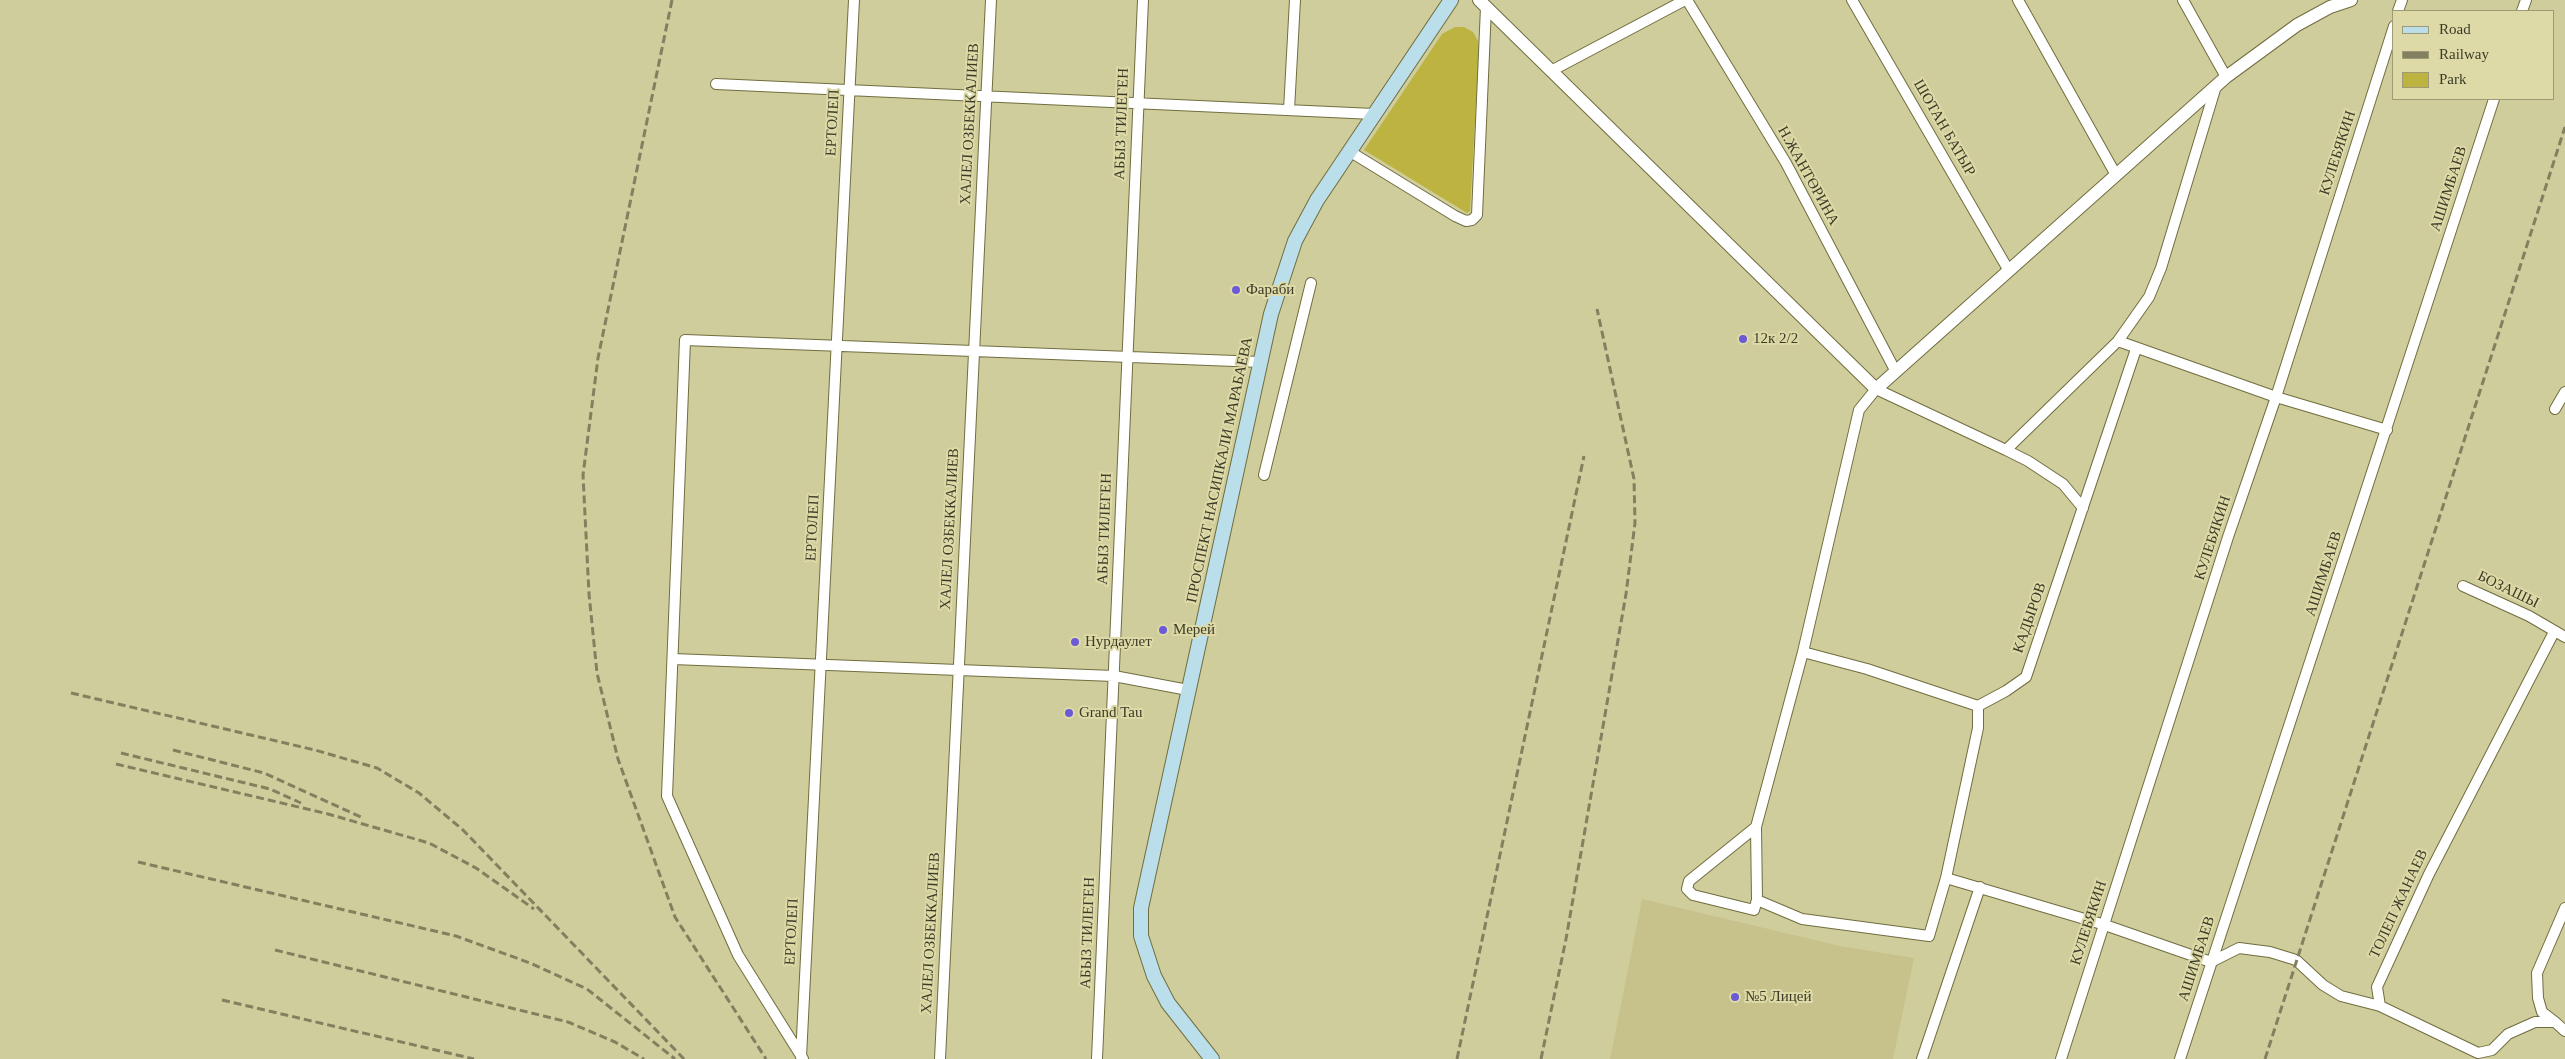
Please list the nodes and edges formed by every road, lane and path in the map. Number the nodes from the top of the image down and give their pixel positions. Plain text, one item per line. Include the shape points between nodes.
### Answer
1 (854, 0) edge
2 (990, 0) edge
3 (1143, 0) edge
4 (1296, 0) edge
5 (1451, 0) edge
6 (1686, 0) edge
7 (1852, 0) edge
8 (2018, 0) edge
9 (2183, 0) edge
10 (2351, 0) edge
11 (1482, 4) edge
12 (2392, 32) edge
13 (1551, 72) junction
14 (2226, 77) junction
15 (716, 84) dead end
16 (2216, 86) junction
17 (850, 89) junction
18 (986, 96) junction
19 (2494, 100) edge
20 (1138, 104) junction
21 (1289, 110) junction
22 (1374, 114) junction
23 (1349, 151) junction
24 (2116, 175) junction
25 (2009, 271) junction
26 (1312, 283) dead end
27 (2118, 342) junction
28 (837, 346) junction
29 (2136, 349) junction
30 (974, 351) junction
31 (1127, 357) junction
32 (1261, 362) junction
33 (1896, 372) junction
34 (1876, 390) junction
35 (2565, 392) edge
36 (2276, 397) junction
37 (2554, 409) dead end
38 (2387, 430) junction
39 (2006, 450) junction
40 (1264, 475) dead end
41 (2083, 508) junction
42 (2464, 586) dead end
43 (2554, 632) junction
44 (2565, 637) edge
45 (1803, 652) junction
46 (673, 658) junction
47 (821, 664) junction
48 (959, 670) junction
49 (1114, 676) junction
50 (1188, 690) junction
51 (1978, 706) junction
52 (1756, 827) junction
53 (1946, 878) junction
54 (1980, 887) junction
55 (1757, 900) junction
56 (2565, 908) edge
57 (2105, 925) junction
58 (2211, 962) junction
59 (2380, 1006) junction
60 (2555, 1022) junction
61 (2565, 1031) edge
62 (802, 1058) edge
63 (940, 1059) edge
64 (1097, 1059) edge
65 (1212, 1059) edge
66 (1922, 1059) edge
67 (2061, 1059) edge
68 (2180, 1059) edge

1 - 17 street, ЕРТОЛЕП
2 - 18 street, ХАЛЕЛ ОЗБЕККАЛИЕВ
3 - 20 street, АБЫЗ ТИЛЕГЕН
4 - 21 street
5 - 22 main road, ПРОСПЕКТ НАСИПКАЛИ МАРАБАЕВА
6 - 13 street
6 - 33 street, Н.ЖАНТӨРИНА via 1786,163
7 - 25 street, ШОТАН БАТЫР
8 - 24 street
9 - 14 street
10 - 14 street via 2297,25
11 - 13 street
11 - 23 street via 1477,215 1466,221 1455,216
12 - 36 street, КУЛЕБЯКИН
13 - 34 street
14 - 16 street
15 - 17 street
16 - 24 street
16 - 27 street via 2161,268 2149,297
17 - 18 street
17 - 28 street, ЕРТОЛЕП
18 - 20 street
18 - 30 street, ХАЛЕЛ ОЗБЕККАЛИЕВ
19 - 38 street, АШИМБАЕВ
20 - 21 street
20 - 31 street, АБЫЗ ТИЛЕГЕН
21 - 22 street
22 - 23 main road, ПРОСПЕКТ НАСИПКАЛИ МАРАБАЕВА
23 - 32 main road, ПРОСПЕКТ НАСИПКАЛИ МАРАБАЕВА via 1317,200 1296,241 1271,314
24 - 25 street
25 - 33 street
26 - 40 street
27 - 29 street
27 - 39 street
28 - 30 street
28 - 46 street via 685,340
28 - 47 street, ЕРТОЛЕП
29 - 36 street
29 - 41 street, КАДЫРОВ
30 - 31 street
30 - 48 street, ХАЛЕЛ ОЗБЕККАЛИЕВ
31 - 32 street
31 - 49 street, АБЫЗ ТИЛЕГЕН
32 - 50 main road, ПРОСПЕКТ НАСИПКАЛИ МАРАБАЕВА
33 - 34 street
34 - 39 street
34 - 45 street via 1859,410
35 - 37 street
36 - 38 street
36 - 57 street, КУЛЕБЯКИН via 2228,537
38 - 58 street, АШИМБАЕВ
39 - 41 street via 2063,484
41 - 51 street, КАДЫРОВ via 2026,676
42 - 43 street, БОЗАШЫ via 2529,616
43 - 44 street, БОЗАШЫ
43 - 59 street, ТОЛЕП ЖАНАЕВ via 2429,874 2377,987
45 - 51 street via 1867,669
45 - 52 street
46 - 47 street
46 - 62 street via 667,796 738,955
47 - 48 street
47 - 62 street, ЕРТОЛЕП
48 - 49 street
48 - 63 street, ХАЛЕЛ ОЗБЕККАЛИЕВ
49 - 50 street
49 - 64 street, АБЫЗ ТИЛЕГЕН
50 - 65 main road, ПРОСПЕКТ НАСИПКАЛИ МАРАБАЕВА via 1146,880 1141,936 1151,969 1168,1002
51 - 53 street via 1978,728
52 - 55 street
52 - 55 street via 1689,881 1687,889 1693,895 1754,910
53 - 54 street
53 - 55 street via 1929,936 1802,919
54 - 57 street
54 - 66 street
56 - 60 street via 2537,973 2542,1012
57 - 58 street
57 - 67 street, КУЛЕБЯКИН
58 - 59 street via 2239,948 2270,952 2296,960 2323,985 2341,996
58 - 68 street, АШИМБАЕВ
59 - 60 street via 2478,1053 2492,1050 2508,1034 2535,1022
60 - 61 street

